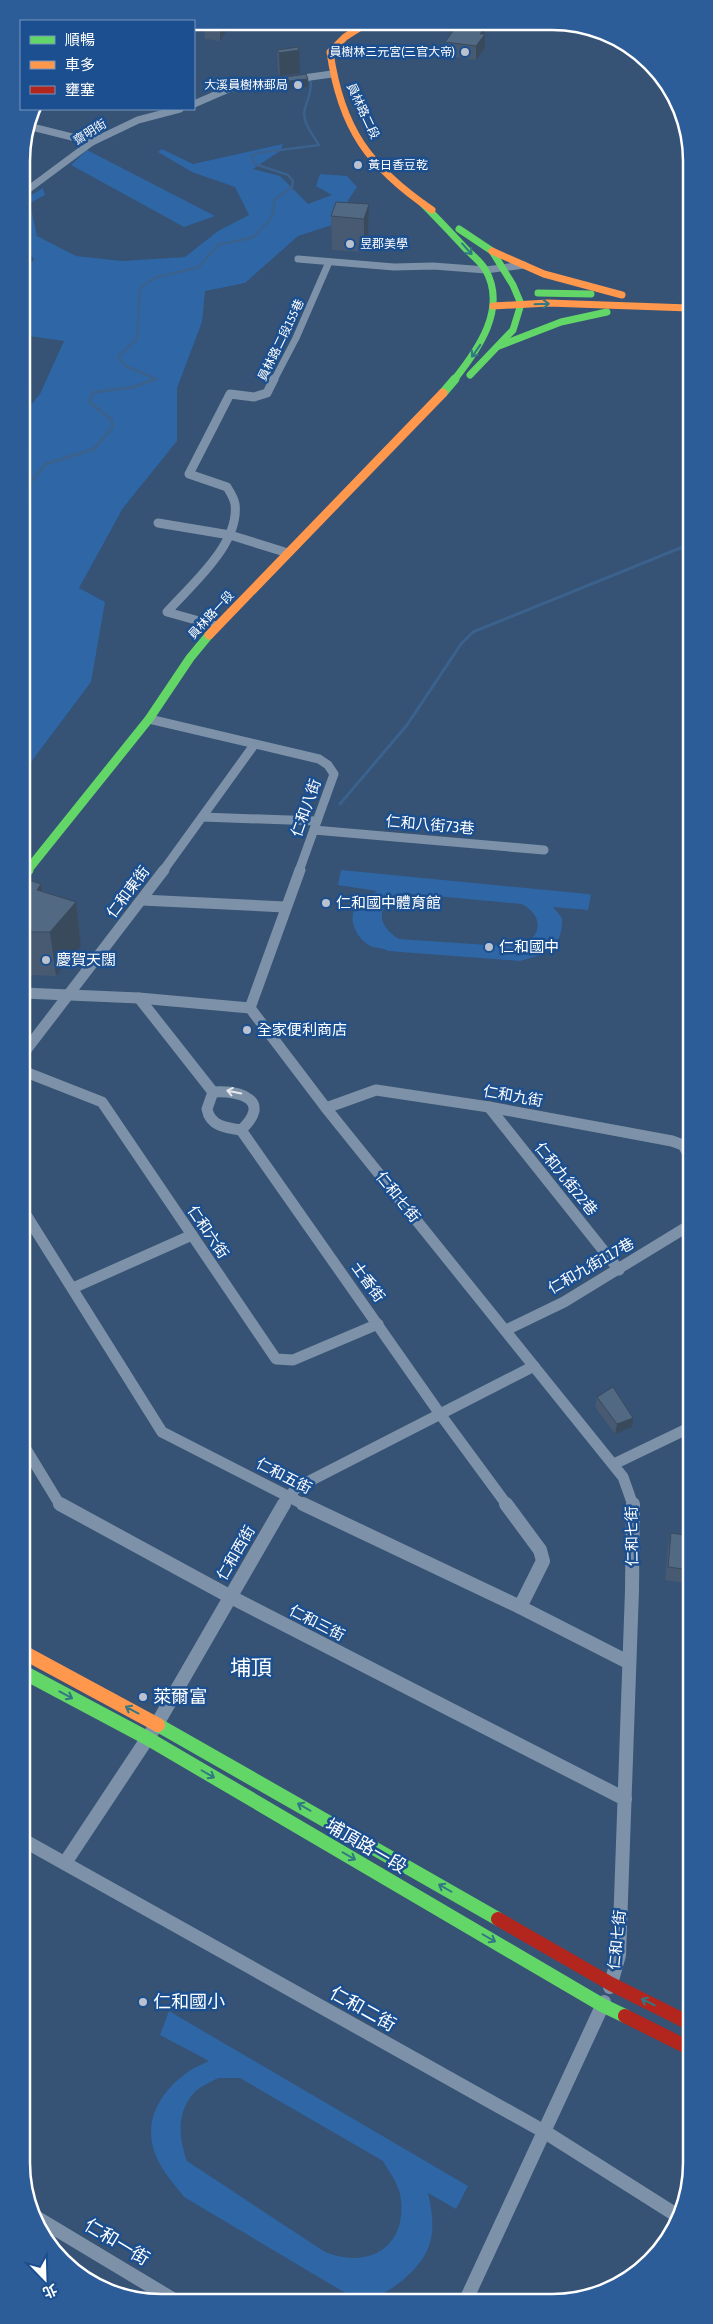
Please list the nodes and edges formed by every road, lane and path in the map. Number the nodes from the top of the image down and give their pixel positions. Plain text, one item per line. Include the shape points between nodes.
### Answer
1 (356, 30) edge
2 (332, 74) junction
3 (195, 104) edge
4 (176, 110) edge
5 (34, 127) edge
6 (92, 142) junction
7 (30, 188) edge
8 (424, 204) junction
9 (492, 251) junction
10 (298, 259) dead end
11 (329, 262) junction
12 (524, 265) junction
13 (504, 268) junction
14 (486, 270) junction
15 (622, 295) junction
16 (683, 298) edge
17 (519, 300) junction
18 (493, 301) junction
19 (657, 307) junction
20 (683, 308) edge
21 (500, 346) junction
22 (444, 392) junction
23 (158, 523) dead end
24 (230, 534) junction
25 (288, 553) junction
26 (217, 626) junction
27 (149, 719) junction
28 (254, 745) junction
29 (202, 818) junction
30 (315, 826) junction
31 (544, 850) dead end
32 (30, 866) edge
33 (142, 900) junction
34 (285, 907) junction
35 (30, 993) edge
36 (68, 995) junction
37 (139, 998) junction
38 (250, 1008) junction
39 (30, 1045) edge
40 (30, 1074) edge
41 (213, 1092) junction
42 (489, 1107) junction
43 (326, 1108) junction
44 (241, 1130) junction
45 (683, 1144) edge
46 (30, 1221) edge
47 (683, 1229) edge
48 (192, 1235) junction
49 (619, 1270) junction
50 (73, 1288) junction
51 (378, 1324) junction
52 (506, 1330) junction
53 (534, 1366) junction
54 (440, 1414) junction
55 (683, 1431) edge
56 (30, 1455) edge
57 (614, 1464) junction
58 (288, 1496) junction
59 (230, 1596) junction
60 (520, 1607) junction
61 (30, 1656) edge
62 (628, 1662) junction
63 (30, 1676) edge
64 (157, 1724) junction
65 (148, 1738) junction
66 (625, 1799) junction
67 (30, 1844) edge
68 (65, 1864) junction
69 (611, 1984) junction
70 (602, 2005) junction
71 (683, 2020) edge
72 (683, 2045) edge
73 (545, 2132) junction
74 (673, 2213) edge
75 (44, 2222) edge
76 (164, 2294) edge
77 (469, 2294) edge

1 - 2 main road, 員林路二段 via 330,52
2 - 3 street via 231,88
2 - 8 main road, 員林路二段 via 362,143 377,166
4 - 6 street, 齋明街 via 138,120
5 - 6 street
6 - 7 street, 齋明街
8 - 9 main road, 員林路二段
8 -> 14 main road, 員林路二段
9 - 12 main road
9 - 13 main road, 員林路二段
10 - 11 street
11 - 14 street
11 - 24 street, 員林路二段155巷 via 296,338 267,393 254,397 230,394 189,474 227,487 234,504 234,523
12 - 13 street
12 - 15 main road via 573,283
13 - 14 street
13 - 17 main road, 員林路二段
14 - 18 main road, 員林路二段 via 492,285
15 - 16 main road
15 - 17 main road via 563,292
17 - 18 main road
17 -> 19 main road
17 - 21 main road, 員林路一段 via 518,319
18 -> 22 main road, 員林路一段 via 485,336
19 - 20 main road
19 - 21 main road via 584,316
21 - 22 main road, 員林路一段 via 461,383
22 - 25 main road, 員林路一段
23 - 24 street
24 - 25 street
24 - 26 street via 219,553 167,612
25 - 26 main road, 員林路一段
26 - 27 main road, 員林路一段 via 190,658
27 - 28 street, 仁和八街
27 - 32 main road, 員林路一段
28 - 29 street, 仁和東街
28 - 30 street, 仁和八街 via 319,759 328,765 334,774
29 - 30 street, 仁和八街73巷
29 - 33 street, 仁和東街
30 - 31 street, 仁和八街73巷
30 - 34 street, 仁和八街
33 - 34 street
33 - 36 street, 仁和東街
34 - 38 street, 仁和八街
35 - 36 street
36 - 37 street
36 - 39 street, 仁和東街
37 - 38 street
37 - 41 street
38 - 43 street, 仁和七街
40 - 48 street, 仁和六街 via 102,1102
41 - 44 street via 206,1103 208,1115 216,1124
44 -> 41 street via 251,1122 255,1111 252,1101 235,1091
42 - 43 street, 仁和九街 via 376,1090
42 - 45 street, 仁和九街
42 - 49 street, 仁和九街22巷
43 - 52 street, 仁和七街
44 - 51 street, 士香街
46 - 50 street, 仁和五街
47 - 49 street, 仁和九街117巷
48 - 50 street
48 - 51 street, 仁和六街 via 276,1359 293,1360
49 - 52 street, 仁和九街117巷
50 - 58 street, 仁和五街 via 162,1432
51 - 54 street, 士香街
52 - 53 street, 仁和七街
53 - 54 street, 仁和西街
53 - 57 street, 仁和七街
54 - 58 street, 仁和西街 via 296,1488
54 - 60 street, 士香街 via 540,1550 543,1561
55 - 57 street
56 - 59 street, 仁和三街 via 61,1506
57 - 62 street, 仁和七街 via 623,1477 633,1504
58 - 59 street, 仁和西街
58 - 60 street, 仁和五街
59 - 64 street, 仁和西街
59 - 66 street, 仁和三街
60 - 62 street, 仁和五街
64 -> 61 main road, 埔頂路一段
62 - 66 street, 仁和七街
63 -> 65 main road, 埔頂路一段
64 - 65 street, 仁和西街
69 -> 64 main road, 埔頂路一段
65 - 68 street, 仁和西街
65 -> 70 main road, 埔頂路一段
66 - 69 street, 仁和七街 via 619,1955
67 - 68 street, 仁和二街
68 - 73 street, 仁和二街
69 - 70 street, 仁和七街
71 -> 69 main road, 埔頂路一段
70 - 72 main road, 埔頂路一段
70 - 73 street, 仁和七街
73 - 74 street, 仁和二街
73 - 77 street, 仁和七街
75 - 76 street, 仁和一街

